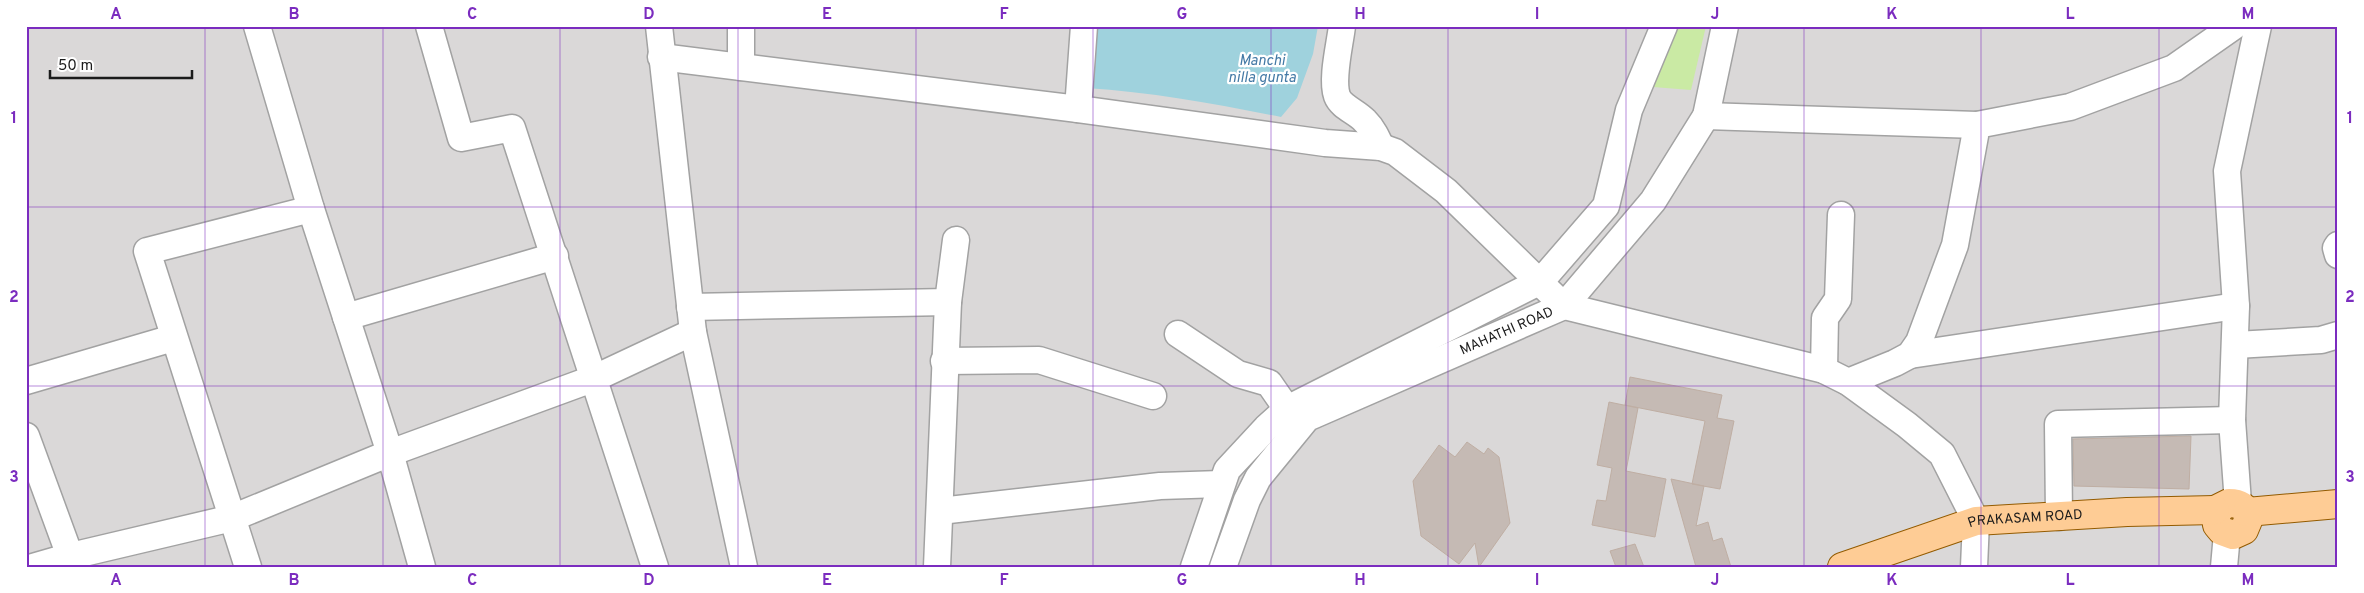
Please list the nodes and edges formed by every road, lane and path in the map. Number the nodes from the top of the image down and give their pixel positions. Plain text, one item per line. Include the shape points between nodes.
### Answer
1 (257, 26) edge
2 (429, 26) edge
3 (659, 26) edge
4 (741, 26) edge
5 (1084, 26) edge
6 (1342, 26) edge
7 (1664, 26) edge
8 (1725, 26) edge
9 (2234, 26) edge
10 (2258, 26) edge
11 (661, 57) junction
12 (741, 67) junction
13 (1078, 109) junction
14 (1706, 116) junction
15 (1977, 125) junction
16 (1381, 147) junction
17 (311, 209) junction
18 (1841, 215) dead end
19 (956, 240) dead end
20 (2338, 245) edge
21 (2338, 255) edge
22 (555, 256) junction
23 (1541, 281) junction
24 (948, 302) junction
25 (1564, 306) junction
26 (2236, 306) junction
27 (346, 317) junction
28 (691, 320) junction
29 (1178, 334) dead end
30 (2338, 335) edge
31 (173, 338) junction
32 (2236, 346) junction
33 (1910, 355) junction
34 (944, 360) junction
35 (1824, 370) junction
36 (595, 378) junction
37 (26, 381) edge
38 (1848, 382) junction
39 (1153, 396) dead end
40 (1287, 409) junction
41 (2232, 420) junction
42 (26, 436) edge
43 (390, 453) junction
44 (1221, 484) junction
45 (2338, 504) edge
46 (940, 511) junction
47 (2059, 517) junction
48 (2229, 517) junction
49 (232, 518) junction
50 (1975, 529) junction
51 (72, 561) edge
52 (33, 567) edge
53 (248, 567) edge
54 (422, 567) edge
55 (655, 567) edge
56 (744, 567) edge
57 (937, 567) edge
58 (1194, 567) edge
59 (1222, 567) edge
60 (1842, 567) edge
61 (1883, 567) edge
62 (1974, 567) edge
63 (2224, 567) edge

1 - 17 street
2 - 22 street via 461,138 512,128
3 - 11 street
4 - 12 street
5 - 13 street
6 - 16 street via 1335,84 1337,96 1372,129
7 - 23 street, MAHATHI ROAD via 1629,110 1606,206
8 - 14 street, MAHATHI ROAD
9 - 15 street via 2174,68 2070,107
10 - 26 street via 2227,170
11 - 12 street
11 - 28 street
12 - 13 street
13 - 16 street via 1325,143
14 - 15 street
14 - 25 street, MAHATHI ROAD via 1654,201
15 - 33 street via 1955,245 1920,342
16 - 23 street via 1395,152 1446,191
17 - 27 street
17 - 31 street via 147,251
18 - 35 street via 1838,299 1825,318
19 - 24 street
20 - 21 street
22 - 27 street
22 - 36 street
23 - 25 street
23 - 40 street, MAHATHI ROAD
24 - 28 street
24 - 34 street
25 - 35 street
25 - 59 street, MAHATHI ROAD via 1307,418 1258,478
26 - 32 street
26 - 33 street
27 - 43 street
28 - 36 street
28 - 56 street
29 - 40 street via 1238,374 1269,384
30 - 32 street via 2321,340
31 - 37 street
31 - 49 street
32 - 41 street
33 - 38 street
34 - 39 street via 1039,360
34 - 46 street
35 - 38 street
36 - 43 street
36 - 55 street
38 - 50 street via 1942,454
40 - 44 street, MAHATHI ROAD via 1227,470
41 - 47 street via 2058,424
41 - 48 street
42 - 51 street
43 - 49 street
43 - 54 street
44 - 46 street via 1160,486
44 - 58 street, MAHATHI ROAD
45 - 48 main road
46 - 57 street
47 - 48 main road, PRAKASAM ROAD via 2127,512
47 - 50 main road, PRAKASAM ROAD
48 - 50 main road, PRAKASAM ROAD via 2127,529
48 - 63 street
49 - 51 street
49 - 53 street
50 - 60 main road, PRAKASAM ROAD
50 - 61 main road, PRAKASAM ROAD
50 - 62 street
51 - 52 street

